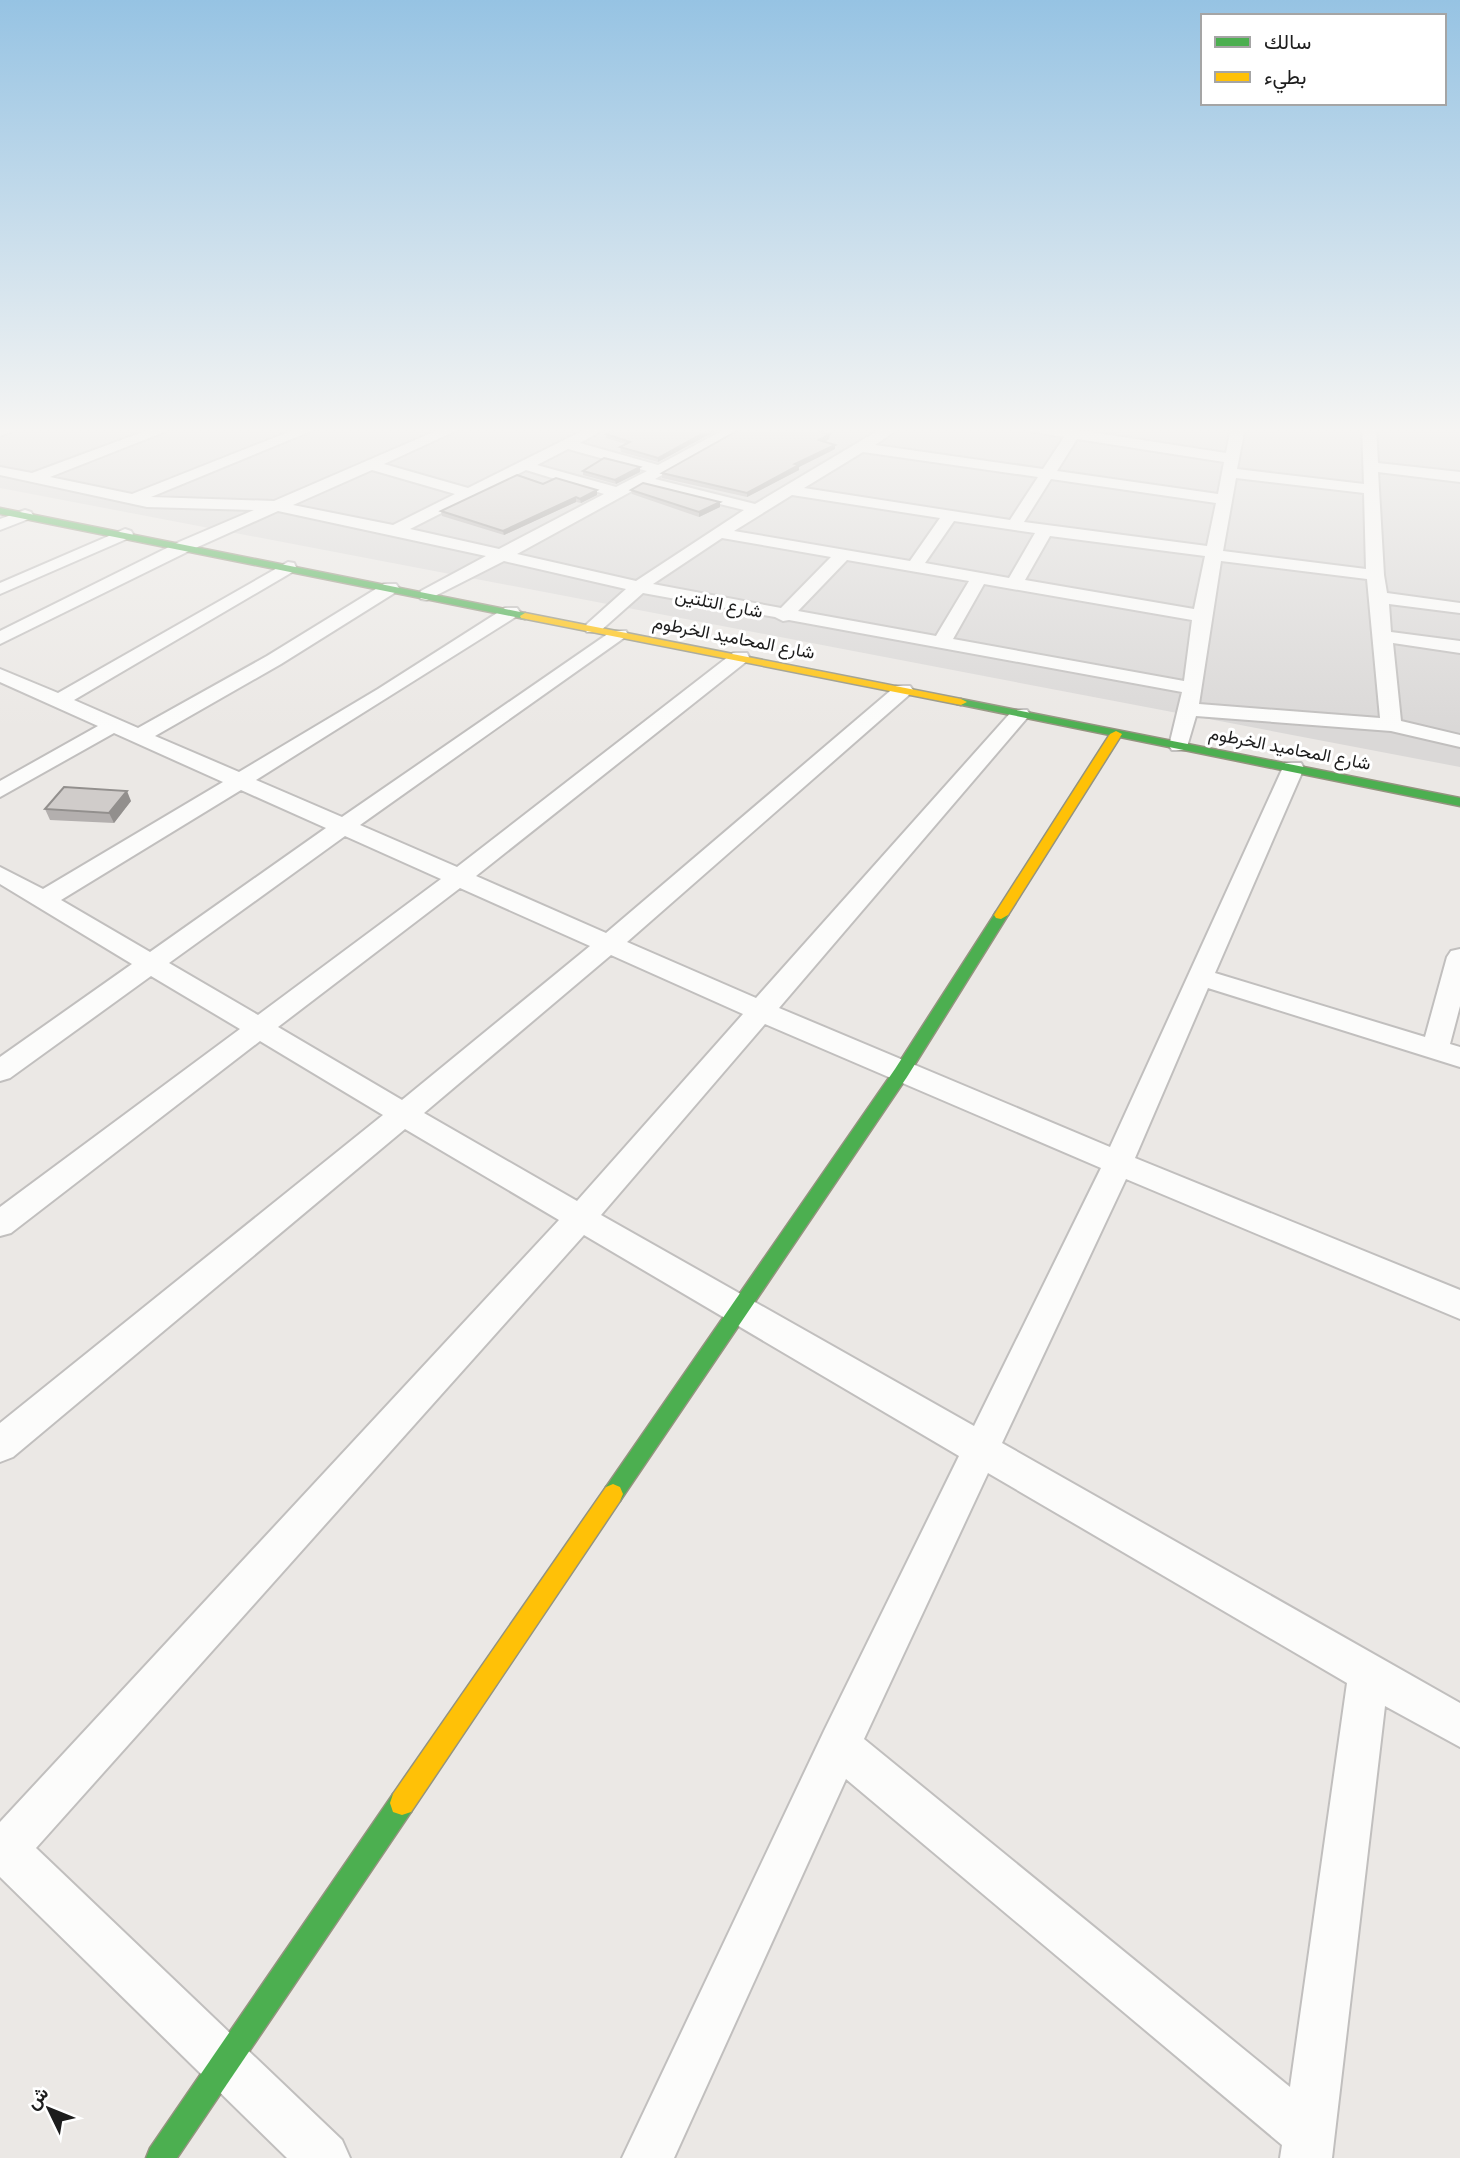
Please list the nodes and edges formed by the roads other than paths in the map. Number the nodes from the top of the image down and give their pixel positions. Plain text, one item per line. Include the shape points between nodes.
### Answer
1 (92, 528) edge
2 (227, 528) edge
3 (384, 528) edge
4 (399, 528) edge
5 (553, 528) edge
6 (727, 528) edge
7 (941, 528) edge
8 (1030, 528) edge
9 (1220, 528) edge
10 (1372, 528) edge
11 (395, 530) junction
12 (1045, 530) junction
13 (719, 533) junction
14 (125, 534) junction
15 (185, 546) junction
16 (1215, 553) junction
17 (843, 555) junction
18 (501, 556) junction
19 (288, 567) junction
20 (914, 567) junction
21 (1375, 575) junction
22 (979, 578) junction
23 (1014, 584) junction
24 (638, 587) junction
25 (390, 588) junction
26 (0, 589) edge
27 (427, 595) junction
28 (1379, 597) junction
29 (1460, 608) edge
30 (511, 612) junction
31 (783, 616) junction
32 (1202, 616) junction
33 (593, 628) junction
34 (619, 635) junction
35 (1381, 636) junction
36 (0, 638) edge
37 (942, 642) junction
38 (1460, 647) edge
39 (740, 657) junction
40 (0, 675) edge
41 (1193, 688) junction
42 (903, 690) junction
43 (59, 701) junction
44 (1186, 709) junction
45 (1020, 714) junction
46 (114, 725) junction
47 (1391, 725) junction
48 (1116, 734) junction
49 (140, 736) junction
50 (1460, 741) edge
51 (1179, 746) junction
52 (1293, 768) junction
53 (238, 781) junction
54 (0, 790) edge
55 (1460, 802) edge
56 (341, 828) junction
57 (0, 874) edge
58 (458, 878) junction
59 (43, 900) junction
60 (610, 945) junction
61 (1460, 957) edge
62 (151, 964) junction
63 (1200, 977) junction
64 (761, 1011) junction
65 (260, 1028) junction
66 (1448, 1053) edge
67 (0, 1071) edge
68 (901, 1073) junction
69 (402, 1114) junction
70 (1118, 1163) junction
71 (581, 1217) junction
72 (0, 1224) edge
73 (1460, 1305) edge
74 (737, 1309) junction
75 (0, 1445) edge
76 (981, 1450) junction
77 (1369, 1672) junction
78 (1460, 1726) edge
79 (839, 1746) junction
80 (2, 1850) edge
81 (225, 2061) junction
82 (1308, 2147) edge
83 (160, 2158) edge
84 (324, 2158) edge
85 (648, 2158) edge

1 - 14 street, شارع المحاميد الخرطوم
2 - 15 street
3 - 11 street, شارع التلتين
4 - 11 street
5 - 18 street
6 - 13 street
7 - 20 street
8 - 12 street
9 - 16 street
10 - 21 street
11 - 18 street, شارع التلتين
12 - 16 street
12 - 23 street
13 - 17 street
13 - 24 street
14 - 15 street, شارع المحاميد الخرطوم
14 - 26 street
15 - 19 street, شارع المحاميد الخرطوم
15 - 36 street
16 - 21 street
16 - 32 street
17 - 20 street
17 - 31 street
18 - 24 street, شارع التلتين
18 - 27 street
19 - 25 street, شارع المحاميد الخرطوم
19 - 43 street
20 - 22 street
21 - 28 street
22 - 23 street
22 - 37 street
23 - 32 street
24 - 31 street, شارع التلتين
24 - 33 street
25 - 27 street, شارع المحاميد الخرطوم
25 - 49 street
27 - 30 street, شارع المحاميد الخرطوم
28 - 29 street
28 - 35 street
30 - 33 street, شارع المحاميد الخرطوم
30 - 53 street
31 - 37 street, شارع التلتين
32 - 41 street
33 - 34 street, شارع المحاميد الخرطوم
34 - 39 street, شارع المحاميد الخرطوم
34 - 56 street
35 - 38 street
35 - 47 street
37 - 41 street, شارع التلتين
39 - 42 street, شارع المحاميد الخرطوم
39 - 58 street
40 - 43 street
41 - 44 street
42 - 45 street, شارع المحاميد الخرطوم
42 - 60 street
43 - 46 street
44 - 47 street
44 - 51 street
45 - 48 street, شارع المحاميد الخرطوم
45 - 64 street
46 - 49 street
46 - 54 street
47 - 50 street
48 - 51 street, شارع المحاميد الخرطوم
48 - 68 street
49 - 53 street
51 - 52 street, شارع المحاميد الخرطوم
52 - 55 street, شارع المحاميد الخرطوم
52 - 63 street
53 - 56 street
53 - 59 street
56 - 58 street
56 - 62 street
57 - 59 street
58 - 60 street
58 - 65 street
59 - 62 street
60 - 64 street
60 - 69 street
61 - 66 street
62 - 65 street
62 - 67 street
63 - 66 street
63 - 70 street
64 - 68 street
64 - 71 street
65 - 69 street
65 - 72 street
68 - 70 street
68 - 74 street
69 - 71 street
69 - 75 street
70 - 73 street
70 - 76 street
71 - 74 street
71 - 80 street
74 - 76 street
74 - 81 street
76 - 77 street
76 - 79 street
77 - 78 street
77 - 82 street
79 - 82 street
79 - 85 street
80 - 81 street
81 - 83 street
81 - 84 street

